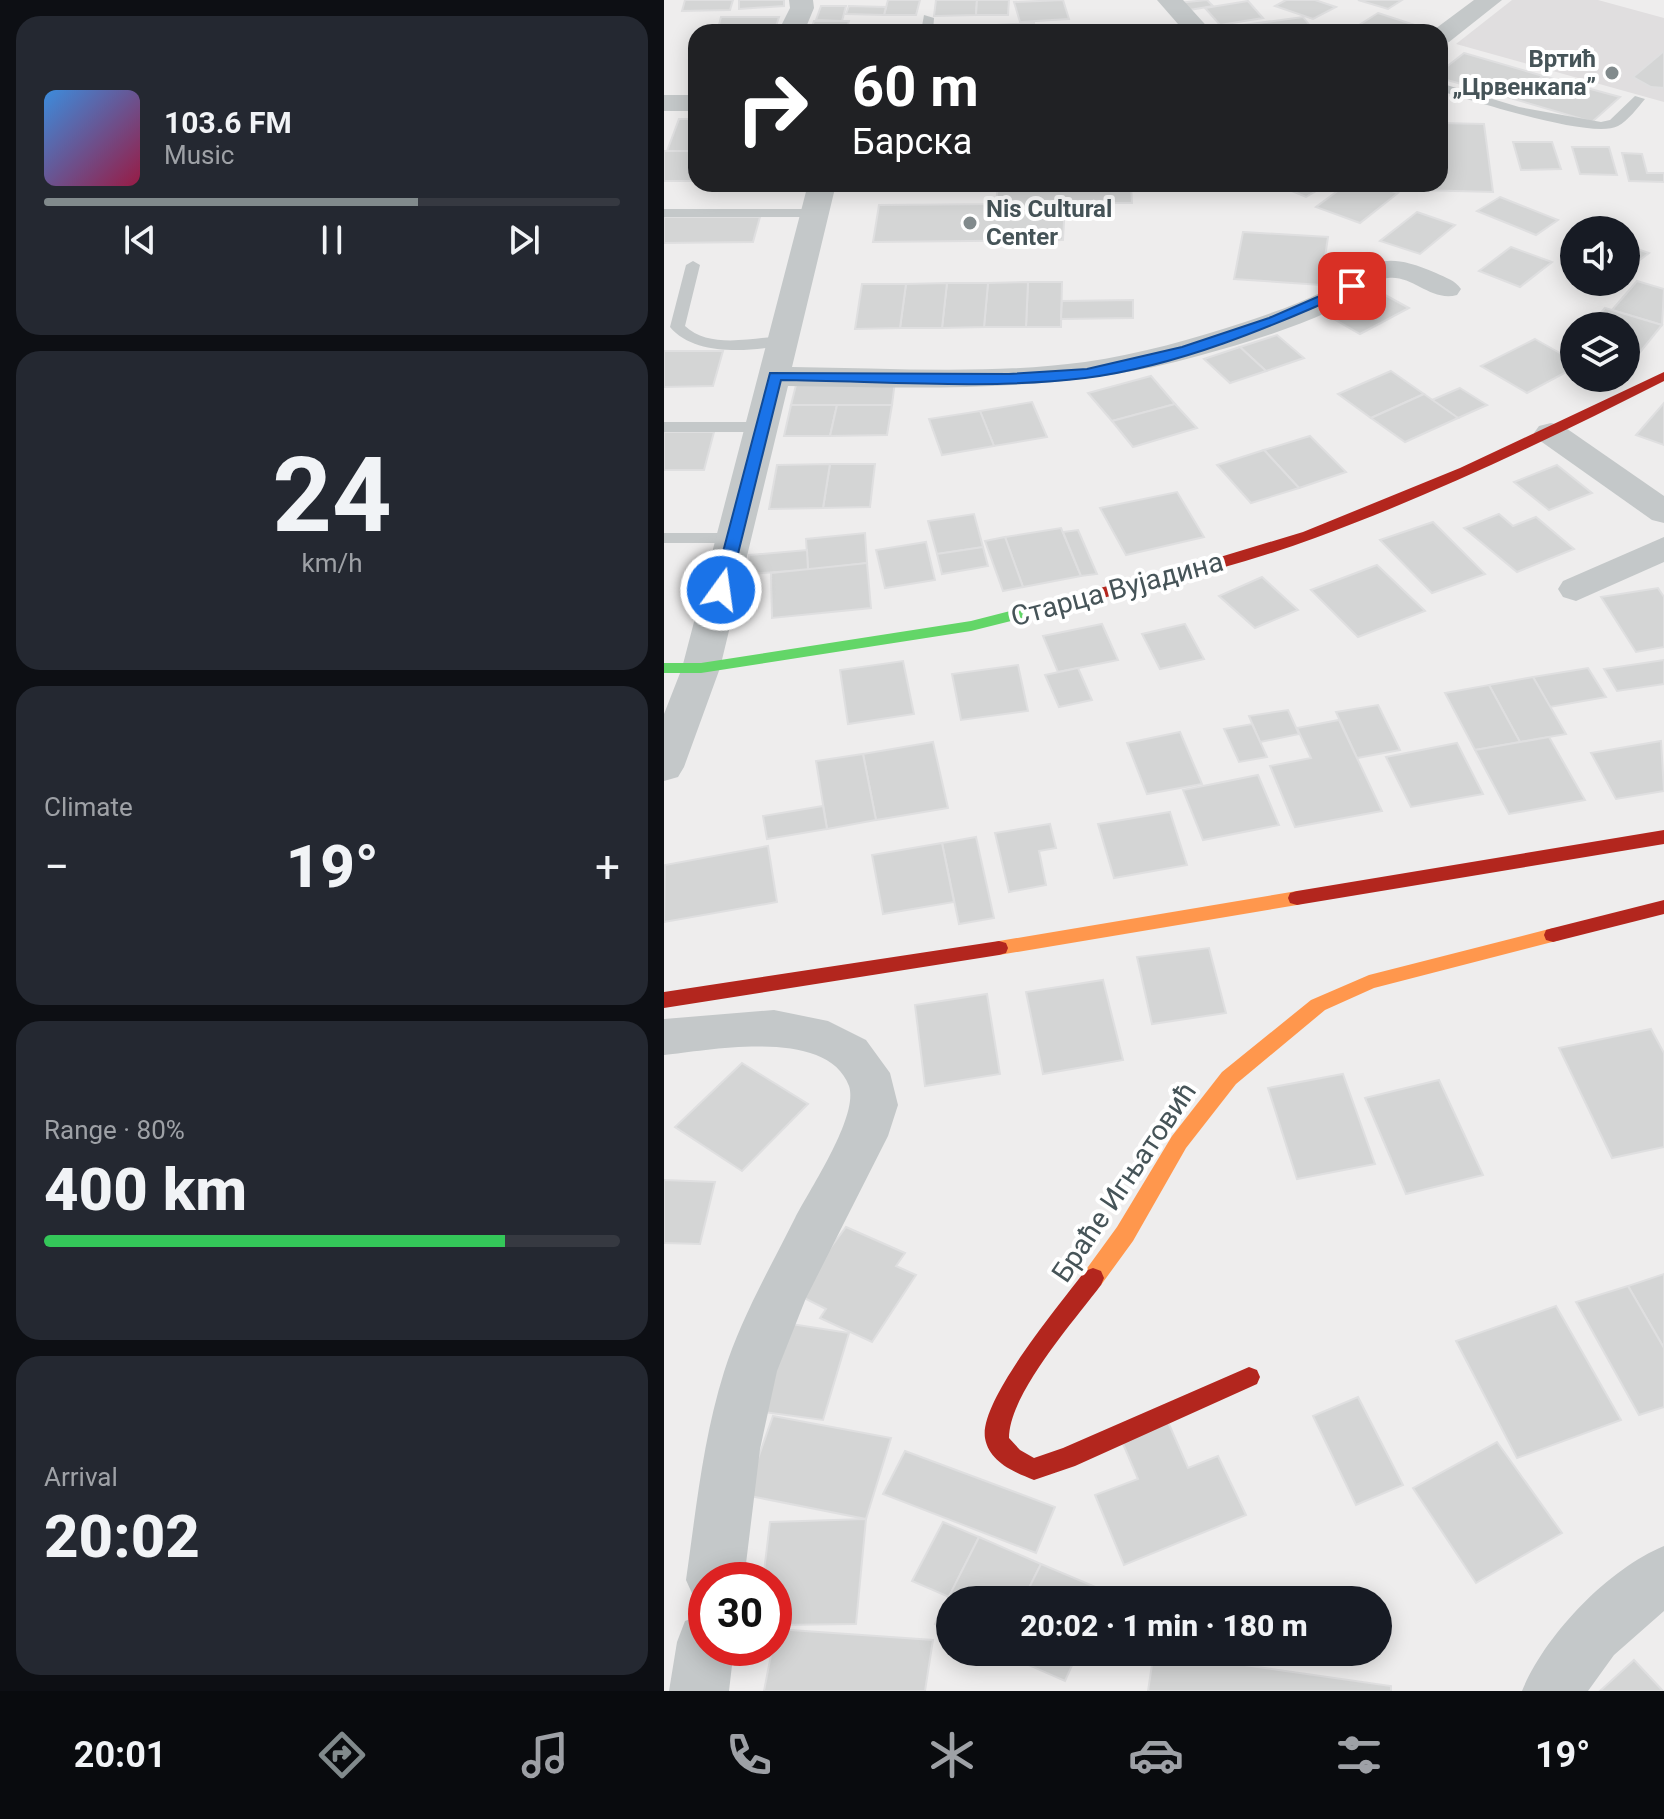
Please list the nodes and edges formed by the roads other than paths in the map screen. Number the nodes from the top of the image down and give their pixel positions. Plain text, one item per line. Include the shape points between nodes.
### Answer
1 (801, 0) edge
2 (1169, 0) edge
3 (1490, 0) edge
4 (928, 18) dead end
5 (795, 24) edge
6 (928, 24) edge
7 (1192, 24) edge
8 (1448, 31) edge
9 (1448, 89) edge
10 (1639, 99) dead end
11 (664, 103) edge
12 (688, 103) edge
13 (819, 198) edge
14 (664, 213) edge
15 (693, 265) dead end
16 (1446, 289) dead end
17 (783, 341) junction
18 (775, 376) junction
19 (1664, 376) edge
20 (664, 427) edge
21 (761, 427) junction
22 (1551, 433) junction
23 (1664, 512) edge
24 (664, 538) edge
25 (734, 538) junction
26 (1664, 548) edge
27 (1576, 589) dead end
28 (683, 668) edge
29 (664, 767) edge
30 (1664, 837) edge
31 (1664, 907) edge
32 (664, 1000) edge
33 (664, 1037) edge
34 (1249, 1377) dead end
35 (717, 1562) edge
36 (1664, 1574) edge
37 (703, 1666) edge
38 (699, 1691) edge
39 (1552, 1691) edge

1 - 5 street
2 - 7 street
3 - 8 street
4 - 6 lane
9 - 10 lane via 1601,126 1614,123
11 - 12 street
13 - 14 lane
13 - 17 street
15 - 17 lane via 677,327 683,336 697,342
16 - 18 street via 1394,270 1379,270 1335,296 1273,321 1186,350 1087,373 1009,379
17 - 18 street
18 - 21 street
19 - 22 street, Старца Вујадина
20 - 21 lane
21 - 25 street
22 - 23 street
22 - 28 street, Старца Вујадина via 1341,523 1205,567 971,626
24 - 25 lane
25 - 28 street
26 - 27 street
28 - 29 street
30 - 32 street
31 - 34 street, Браће Игњатовић via 1369,982 1318,1005 1229,1078 1179,1142 1125,1234 1013,1390 996,1424 996,1438 1010,1459 1034,1469
33 - 35 street via 745,1027 813,1035 854,1056 869,1074 873,1096 873,1118 865,1137 842,1170 752,1368 734,1439
36 - 39 street via 1593,1634
37 - 38 street

